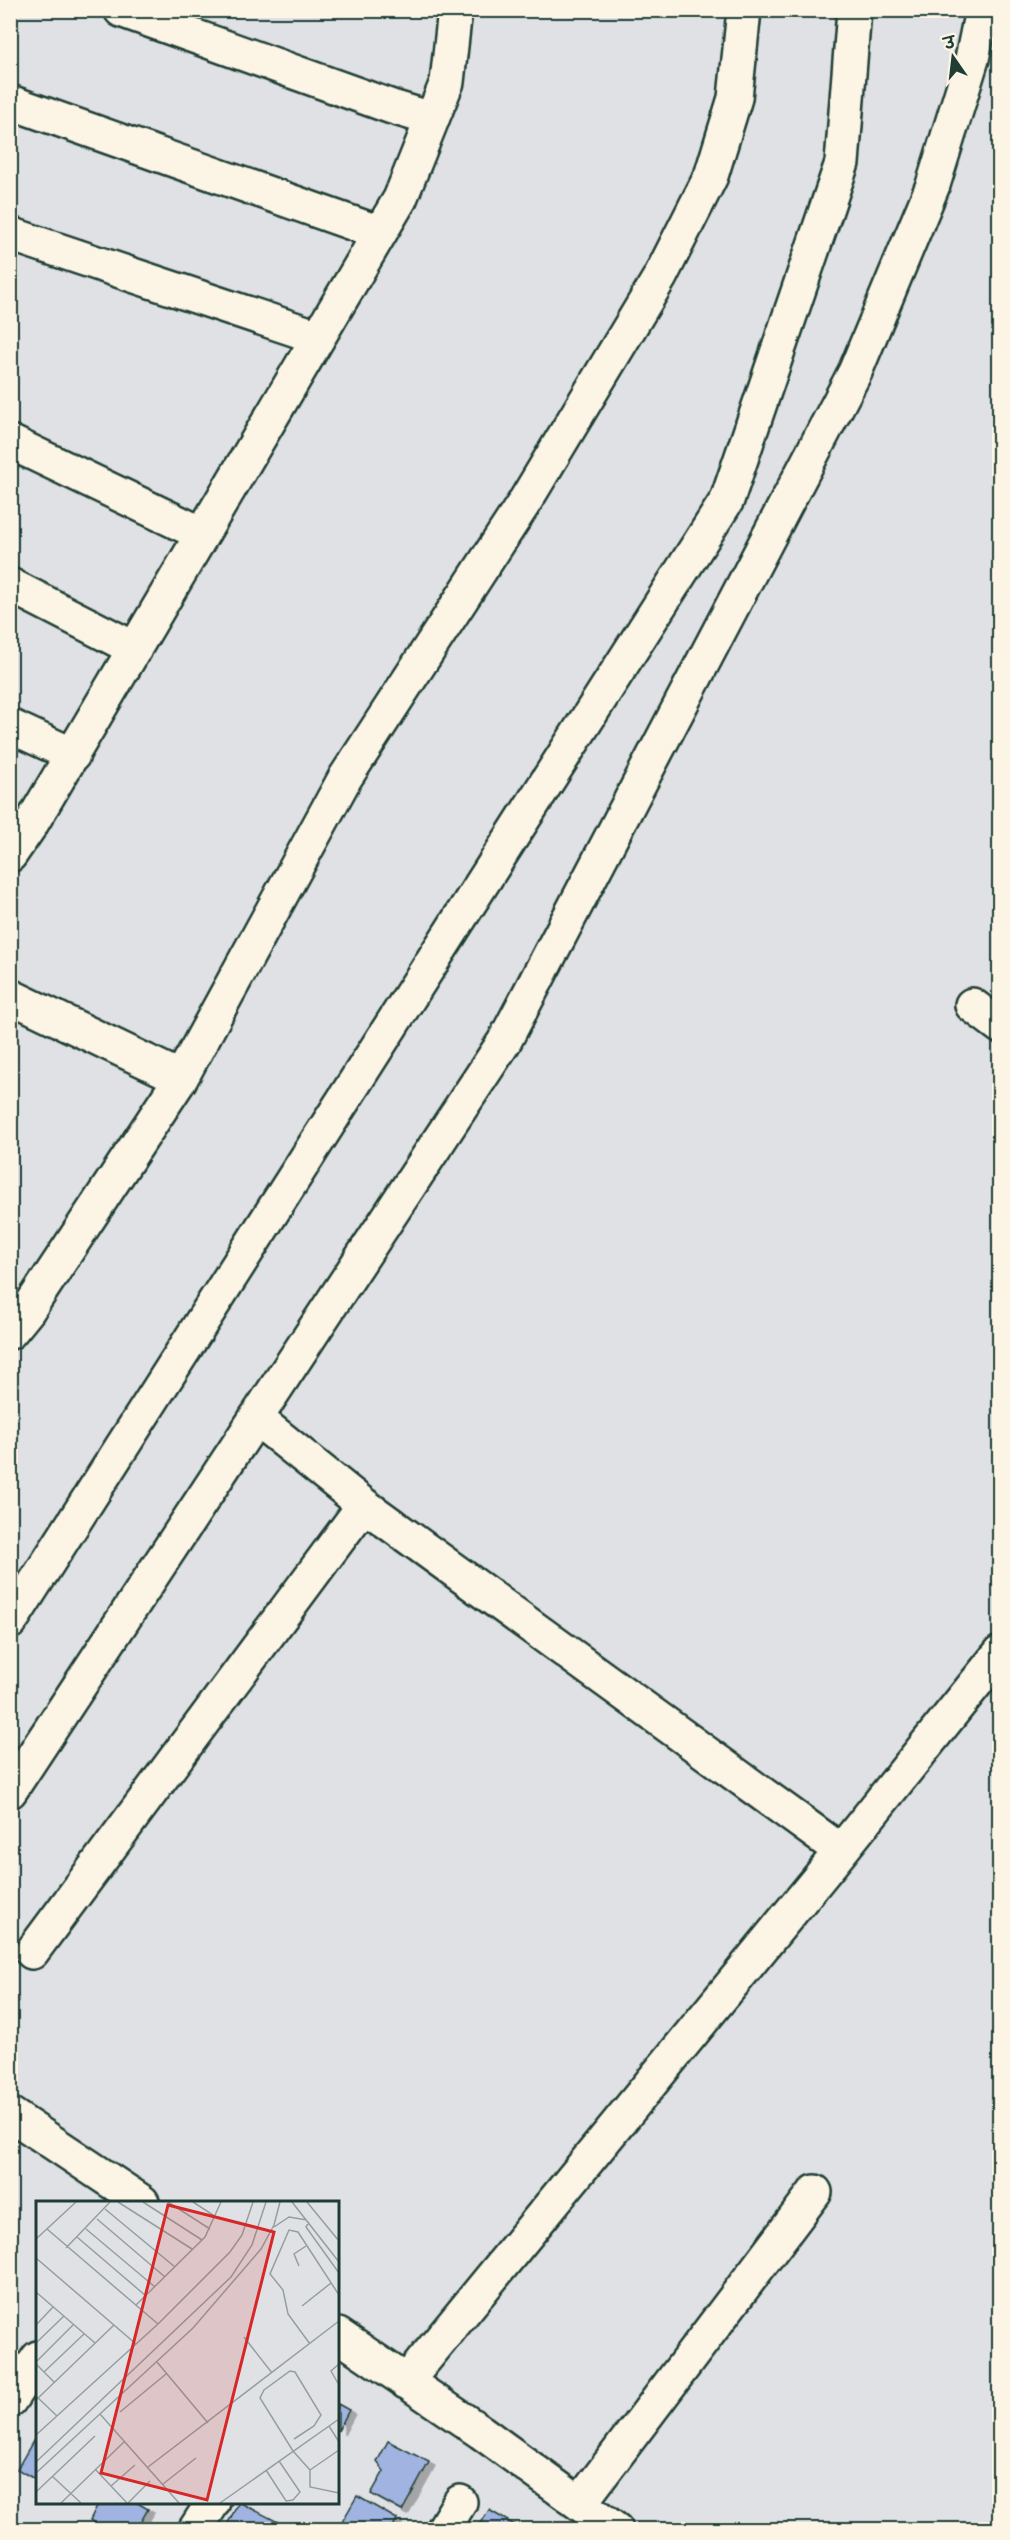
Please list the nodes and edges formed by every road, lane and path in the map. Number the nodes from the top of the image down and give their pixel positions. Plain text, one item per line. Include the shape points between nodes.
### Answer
1 (121, 10) edge
2 (455, 10) edge
3 (744, 10) edge
4 (854, 10) edge
5 (982, 10) edge
6 (10, 102) edge
7 (432, 119) junction
8 (380, 232) junction
9 (10, 234) edge
10 (318, 337) junction
11 (10, 442) edge
12 (202, 534) junction
13 (10, 585) edge
14 (135, 649) junction
15 (10, 726) edge
16 (73, 755) junction
17 (10, 855) edge
18 (10, 996) edge
19 (972, 1005) dead end
20 (999, 1026) edge
21 (181, 1078) junction
22 (16, 1314) edge
23 (256, 1418) junction
24 (364, 1505) junction
25 (10, 1622) edge
26 (999, 1653) edge
27 (10, 1791) edge
28 (842, 1851) junction
29 (32, 1952) dead end
30 (10, 2114) edge
31 (815, 2192) dead end
32 (140, 2201) edge
33 (339, 2336) edge
34 (36, 2361) edge
35 (406, 2382) junction
36 (10, 2400) edge
37 (460, 2502) dead end
38 (580, 2503) junction
39 (212, 2504) edge
40 (195, 2529) edge
41 (443, 2529) edge
42 (616, 2529) edge

1 - 7 street
2 - 7 street via 447,82
3 - 21 street via 735,98 711,176 660,277 524,503 345,778
4 - 25 street via 842,163 727,500
5 - 23 street via 972,59 933,185 849,382 504,1042
6 - 8 street
7 - 8 street via 400,199
8 - 10 street
9 - 10 street
10 - 12 street
11 - 12 street
12 - 14 street
13 - 14 street
14 - 16 street
15 - 16 street
16 - 17 street
18 - 21 street
19 - 20 street
21 - 22 street
23 - 24 street
23 - 27 street
24 - 28 street
24 - 29 street
26 - 28 street
28 - 35 street
30 - 32 street
31 - 38 street
33 - 35 street
34 - 36 street
35 - 38 street
37 - 41 street
38 - 42 street
39 - 40 street

